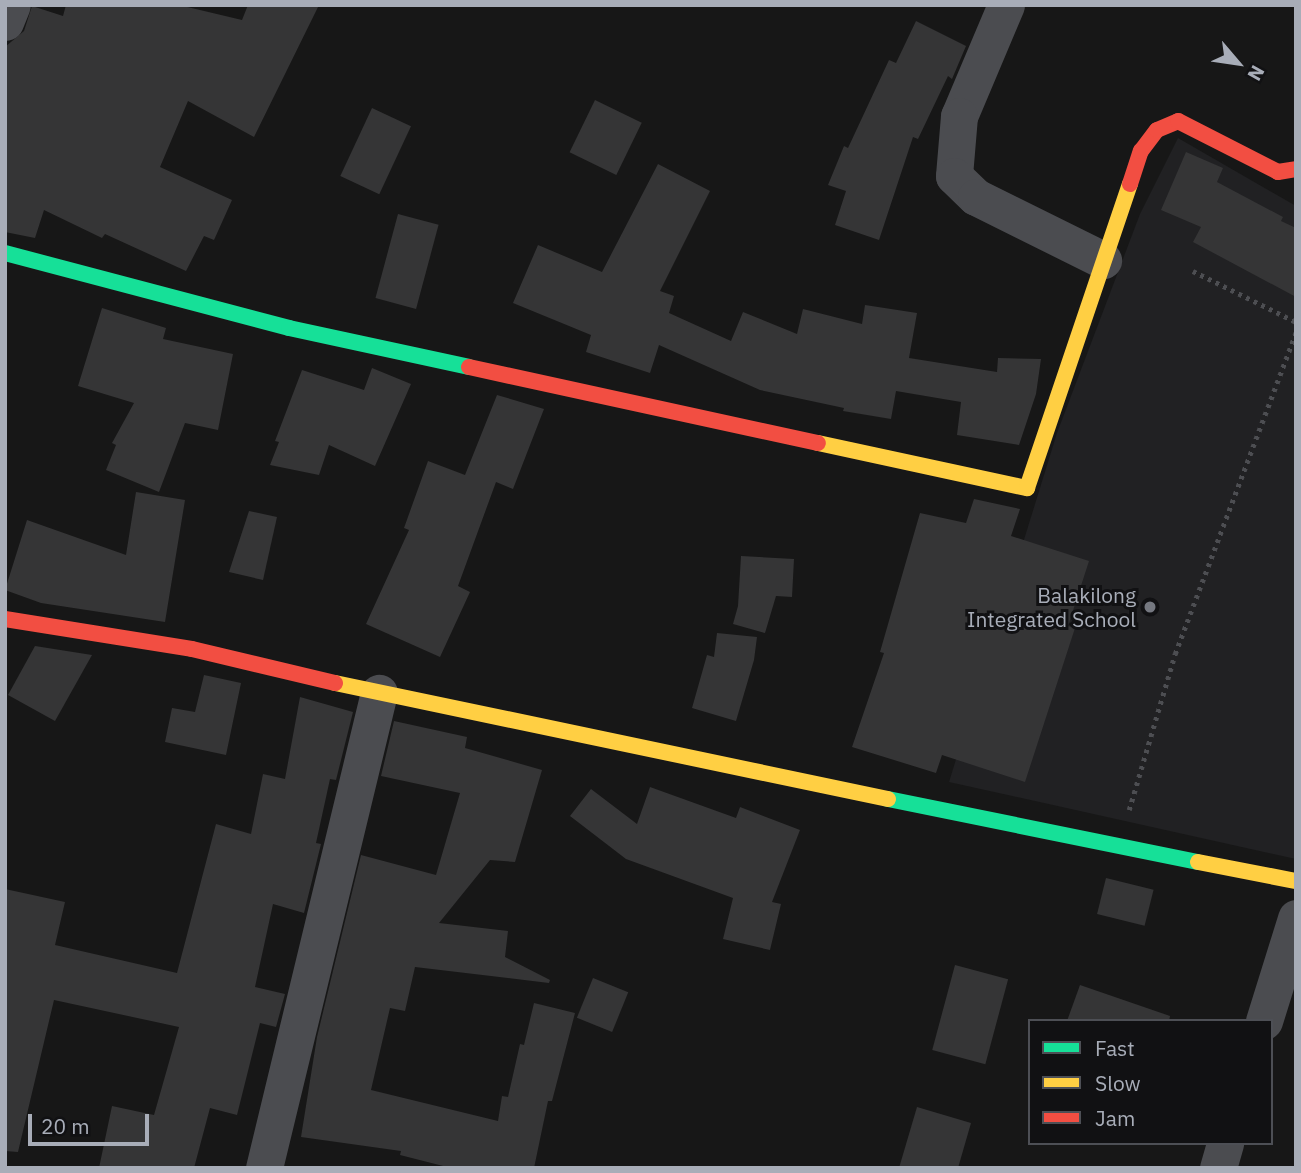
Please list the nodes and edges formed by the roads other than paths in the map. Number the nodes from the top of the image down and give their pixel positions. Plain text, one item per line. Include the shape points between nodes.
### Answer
1 (12, 5) edge
2 (1006, 5) edge
3 (5, 22) edge
4 (1296, 169) edge
5 (5, 253) edge
6 (1103, 260) junction
7 (5, 619) edge
8 (379, 693) junction
9 (1296, 881) edge
10 (1296, 918) edge
11 (1265, 1019) edge
12 (1224, 1145) edge
13 (264, 1168) edge
14 (1218, 1168) edge

1 - 3 street
2 - 6 street via 959,116 954,176 976,197
4 - 6 street via 1278,172 1178,121 1157,130 1140,151
5 - 6 street via 289,328 1027,488
7 - 8 street via 192,649
8 - 9 street
8 - 13 street
10 - 11 street
12 - 14 street

